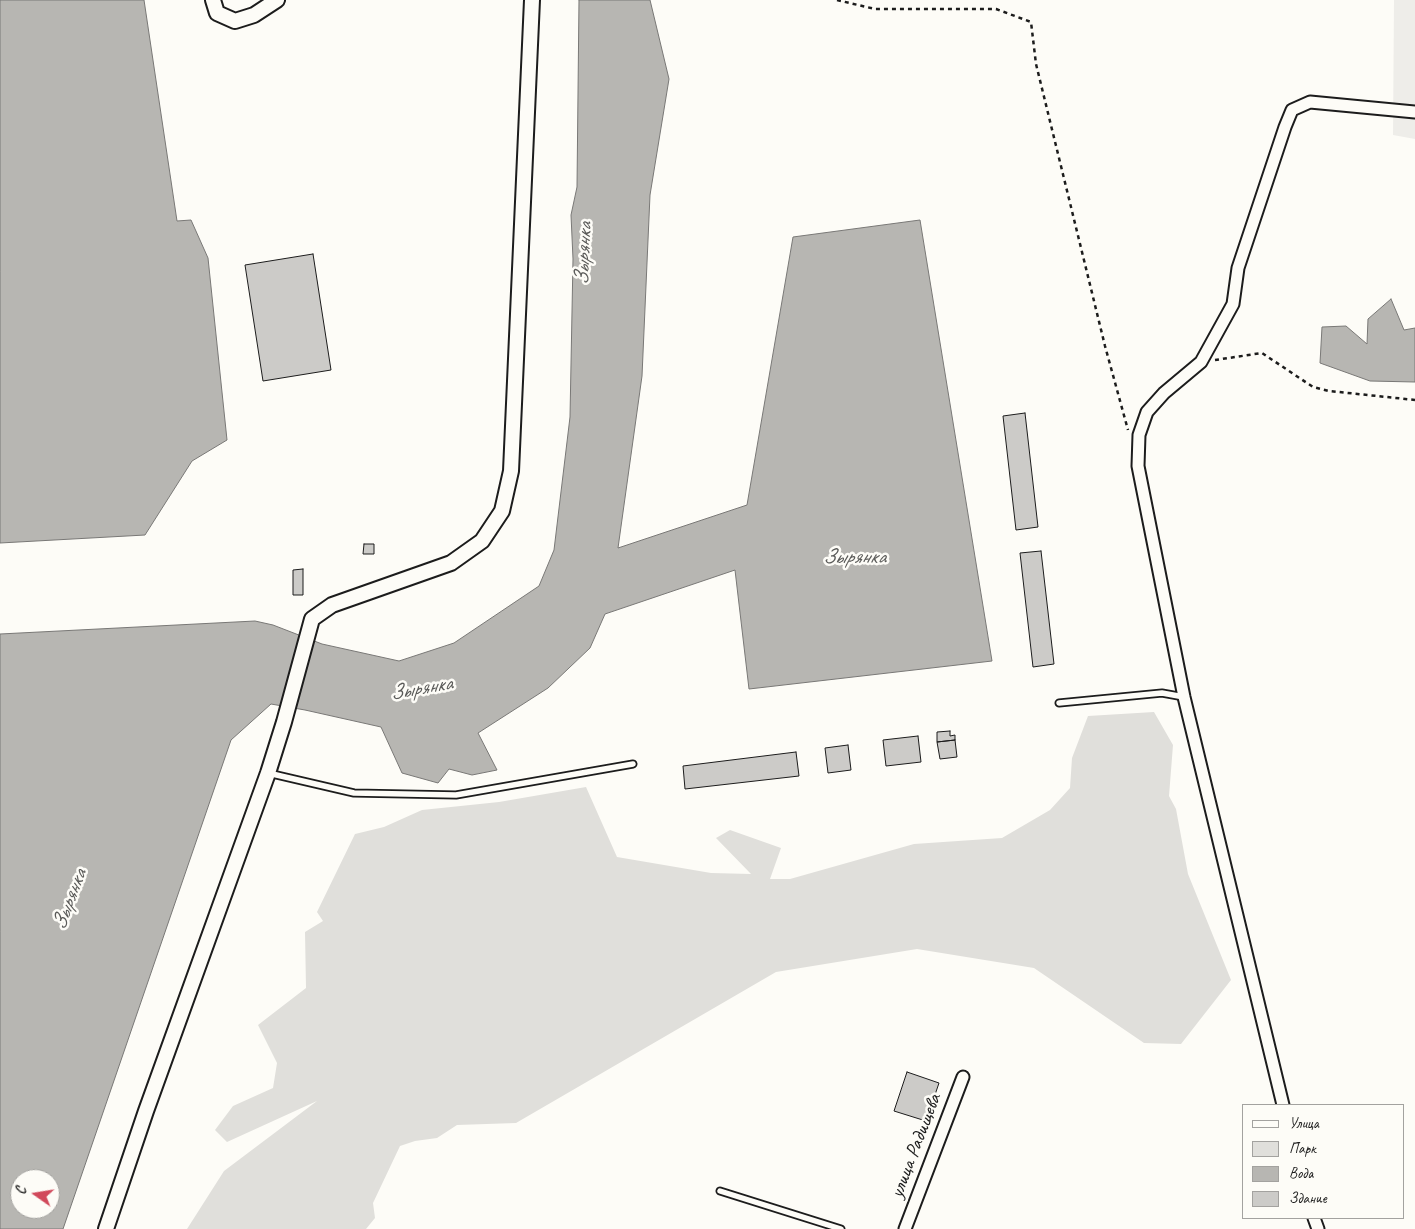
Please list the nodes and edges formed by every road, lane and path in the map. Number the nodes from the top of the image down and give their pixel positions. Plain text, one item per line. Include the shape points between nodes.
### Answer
1 (213, 0) edge
2 (277, 0) edge
3 (532, 0) edge
4 (837, 0) edge
5 (1415, 112) edge
6 (1201, 362) junction
7 (1415, 400) edge
8 (1130, 438) dead end
9 (1184, 696) junction
10 (1059, 703) dead end
11 (633, 764) dead end
12 (268, 773) junction
13 (963, 1077) dead end
14 (1283, 1104) edge
15 (720, 1191) dead end
16 (106, 1229) edge
17 (840, 1229) edge
18 (905, 1229) edge

1 - 2 street via 217,13 235,20 254,16
3 - 12 street via 511,471 502,511 482,541 450,563 332,605 312,619
4 - 8 path via 875,9 996,9 1031,22 1036,64
5 - 6 street via 1310,102 1292,110 1238,268 1233,304
6 - 7 path via 1262,353 1313,387 1329,392
6 - 9 street via 1147,412 1139,435 1138,466
9 - 10 lane via 1162,693
9 - 14 street
11 - 12 lane via 456,795 354,793
12 - 16 street
13 - 18 street, улица Радищева
15 - 17 lane

